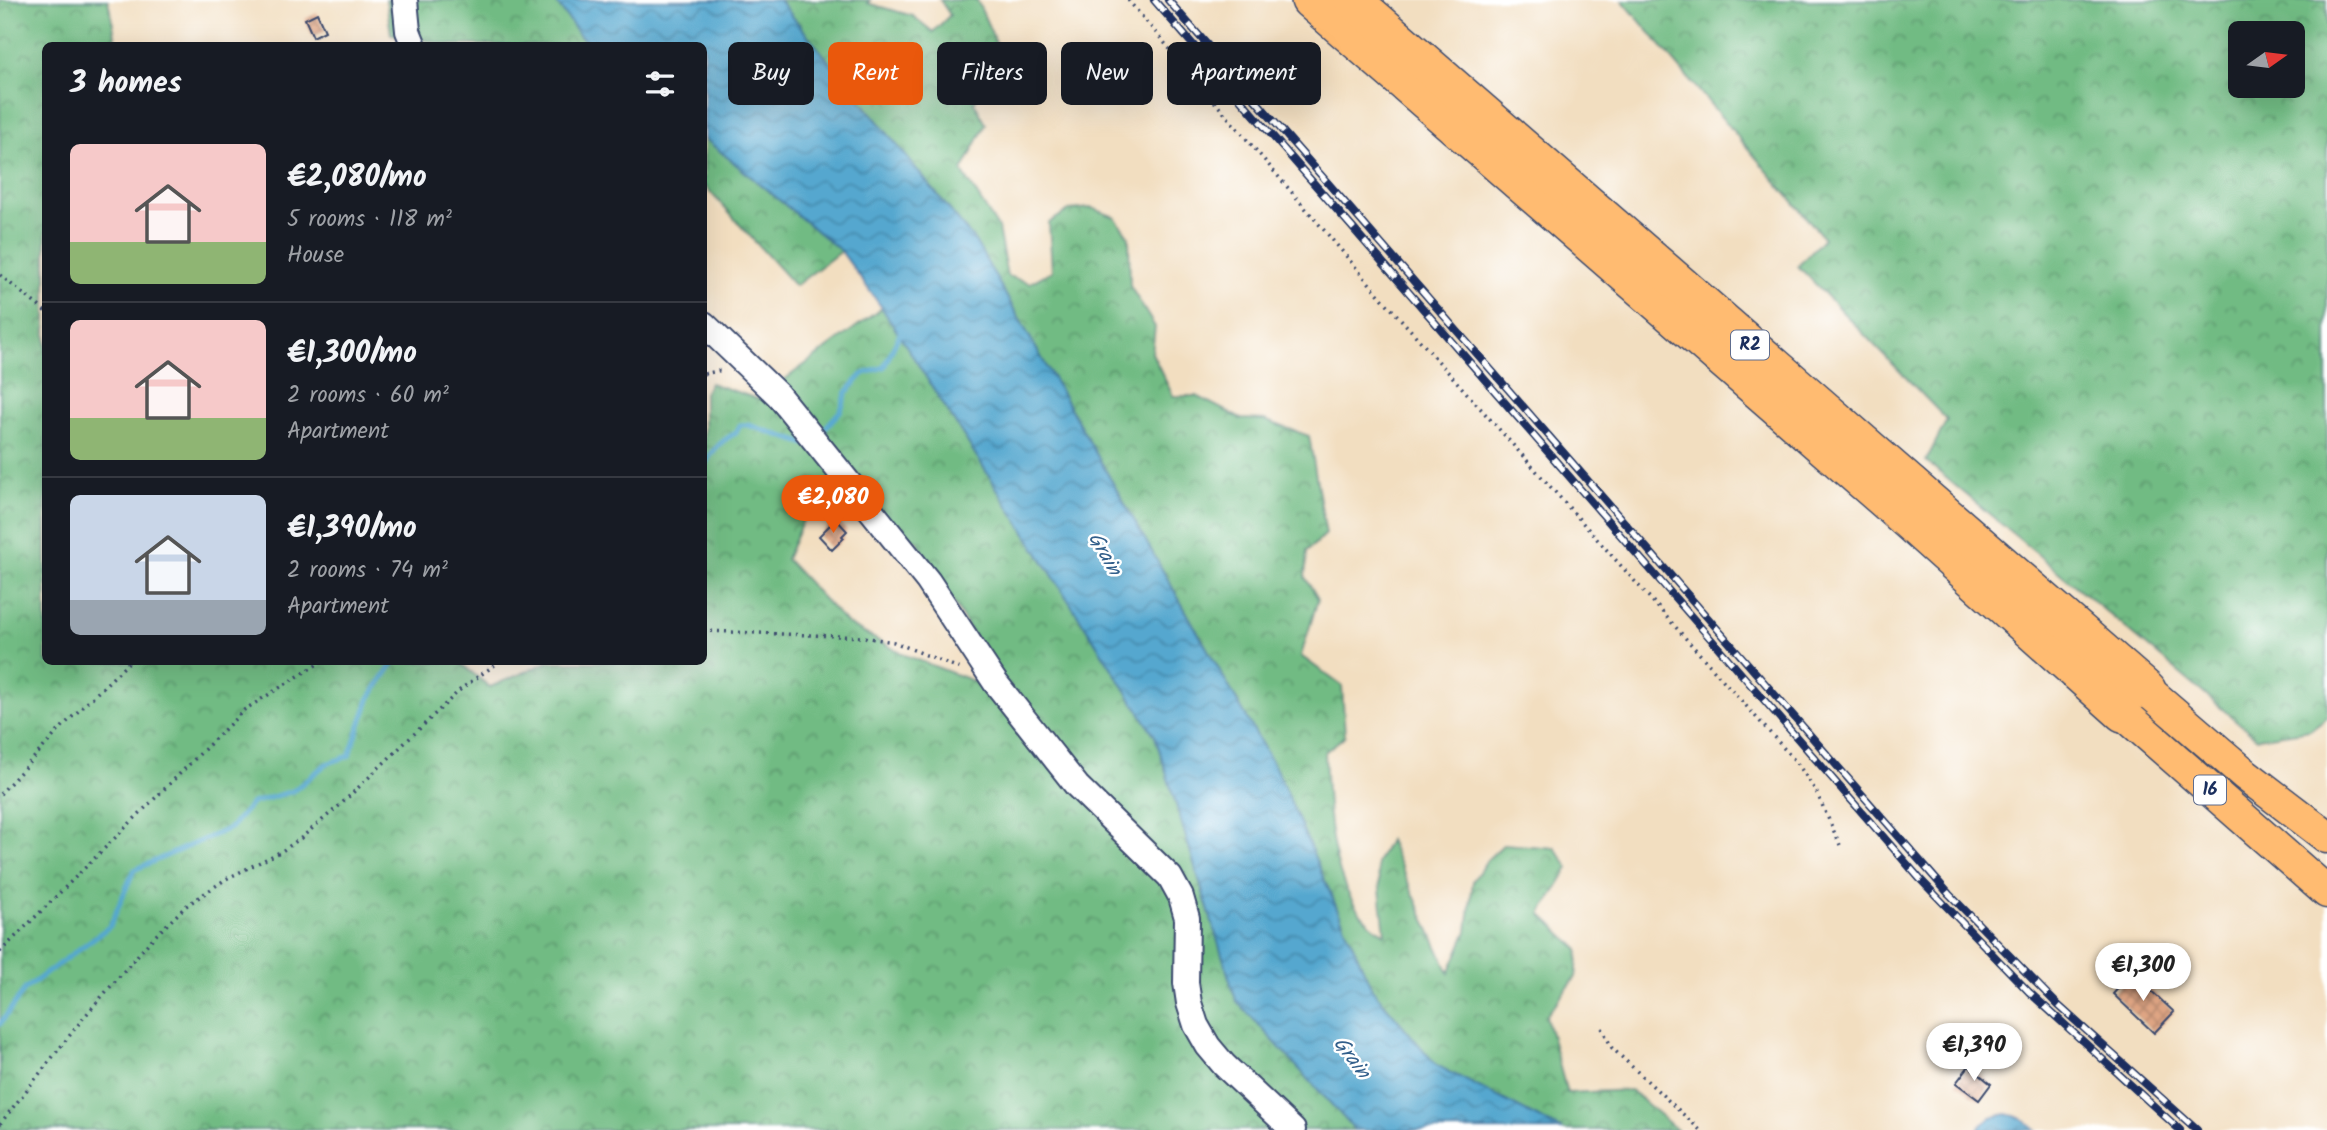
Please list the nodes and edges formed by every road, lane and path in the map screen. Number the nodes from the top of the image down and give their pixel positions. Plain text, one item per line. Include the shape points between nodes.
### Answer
1 (405, 0) edge
2 (1128, 0) edge
3 (1310, 0) edge
4 (1353, 0) edge
5 (412, 42) edge
6 (0, 275) edge
7 (42, 309) edge
8 (707, 327) edge
9 (707, 631) edge
10 (126, 665) edge
11 (316, 665) edge
12 (495, 665) edge
13 (995, 682) junction
14 (2135, 701) junction
15 (2246, 775) junction
16 (0, 794) edge
17 (2327, 837) edge
18 (1840, 845) dead end
19 (2312, 862) edge
20 (2327, 892) edge
21 (2327, 919) edge
22 (0, 952) edge
23 (1602, 1028) dead end
24 (0, 1124) edge
25 (1293, 1130) edge
26 (1700, 1130) edge

1 - 5 street
2 - 18 path via 1381,297 1797,763 1816,791
3 - 14 highway, R2 via 1877,493
4 - 14 highway, R2
6 - 7 path
8 - 13 street via 778,395 928,581
9 - 13 path via 894,642
10 - 16 path
11 - 22 path via 244,710
12 - 24 path via 462,688 301,838 187,906 85,1016
13 - 25 street via 1077,786 1170,877 1187,918 1186,983 1196,1025 1224,1065
14 - 15 main road, 16
14 - 19 main road, 16
15 - 17 main road
15 - 19 main road, 16
19 - 20 main road, 16
19 - 21 main road
23 - 26 path via 1612,1048

